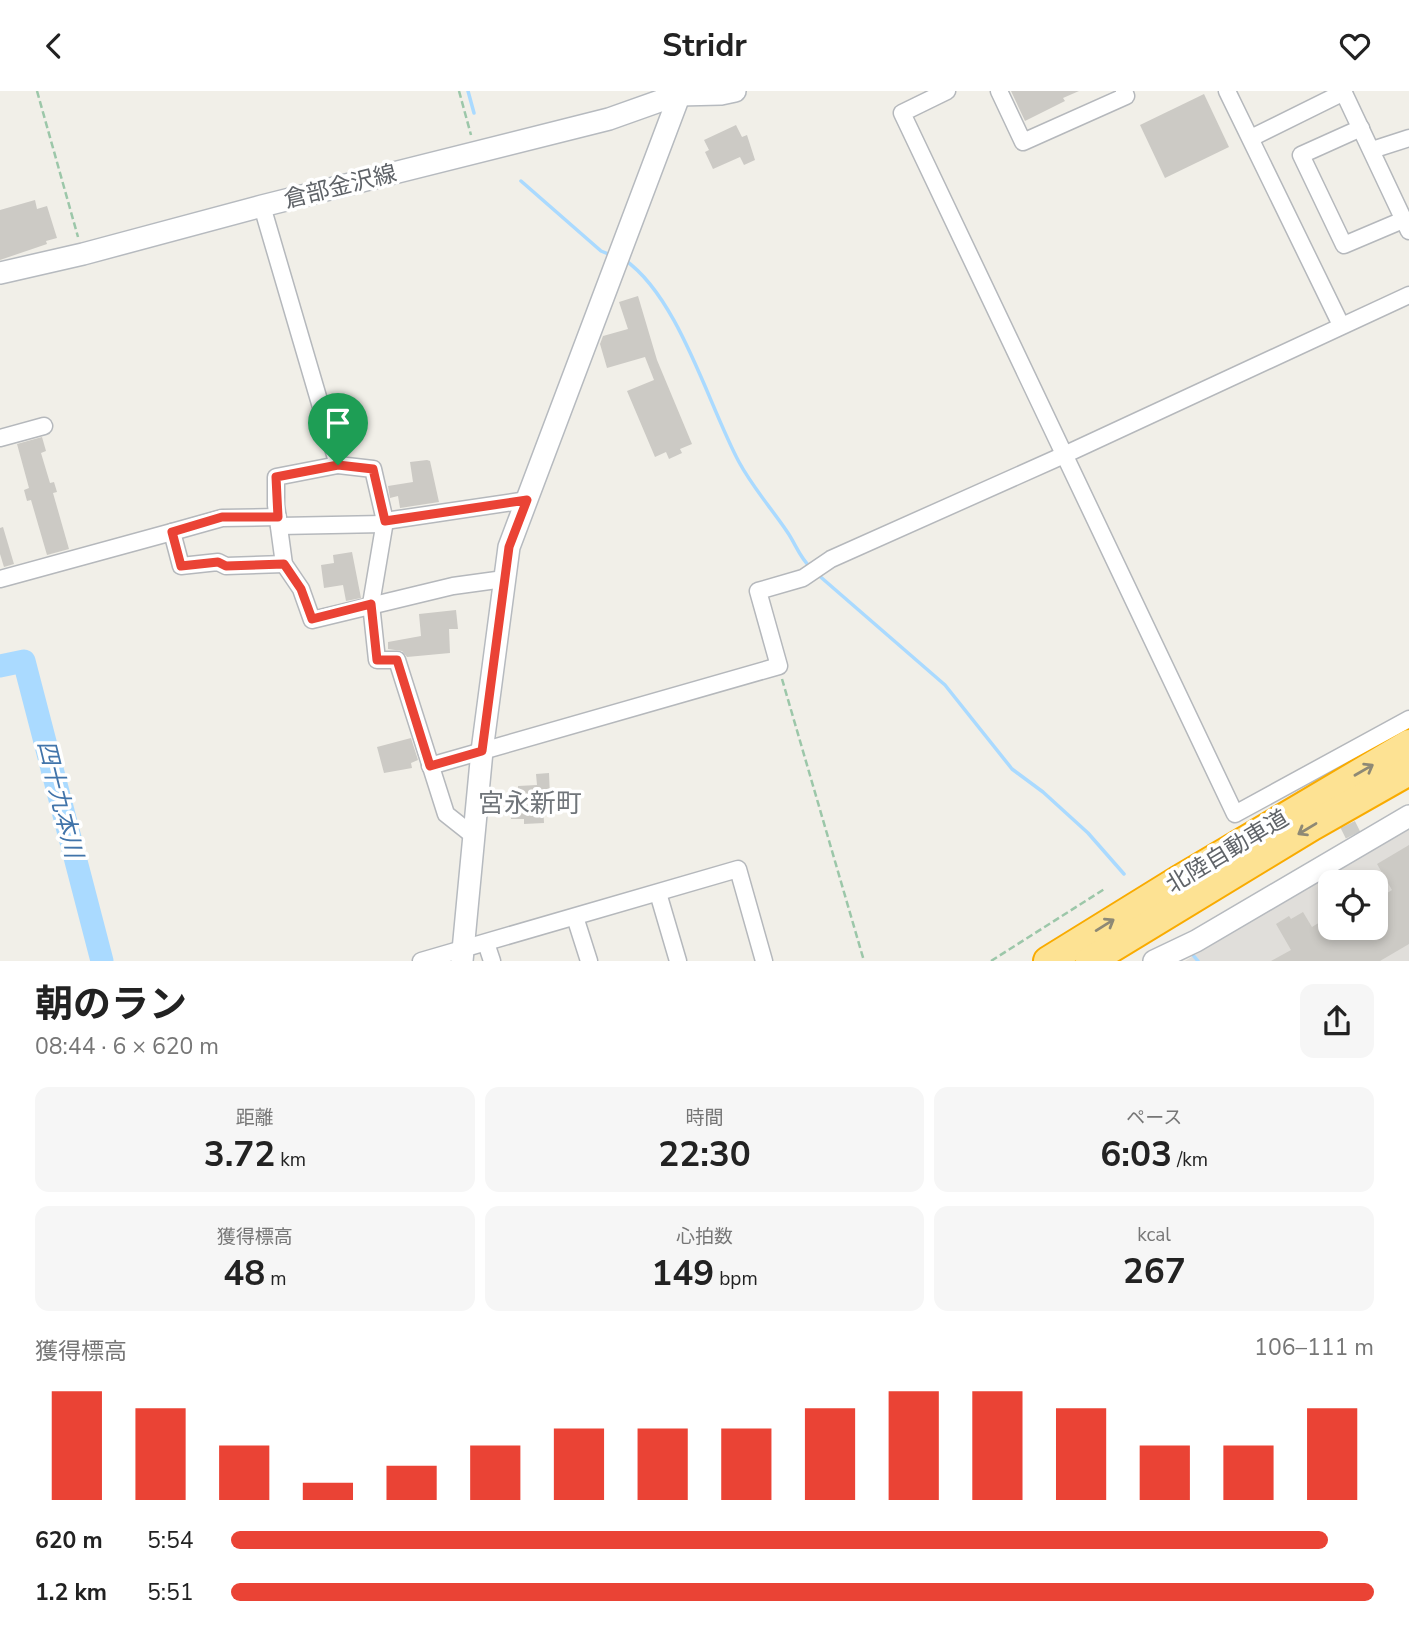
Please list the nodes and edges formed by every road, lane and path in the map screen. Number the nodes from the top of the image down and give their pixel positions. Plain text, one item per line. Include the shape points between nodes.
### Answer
1 (37, 91) edge
2 (459, 91) edge
3 (735, 91) edge
4 (947, 91) edge
5 (999, 91) edge
6 (1124, 91) edge
7 (1227, 91) edge
8 (682, 92) edge
9 (1344, 92) edge
10 (1361, 128) junction
11 (1251, 138) junction
12 (1409, 138) edge
13 (1372, 150) junction
14 (476, 152) junction
15 (262, 206) junction
16 (1406, 225) edge
17 (83, 254) junction
18 (0, 272) edge
19 (1409, 295) edge
20 (1340, 325) junction
21 (44, 426) dead end
22 (0, 438) edge
23 (1064, 455) junction
24 (338, 465) junction
25 (527, 500) junction
26 (278, 522) junction
27 (384, 522) junction
28 (172, 532) junction
29 (284, 564) junction
30 (0, 579) edge
31 (505, 579) junction
32 (371, 604) junction
33 (779, 666) junction
34 (1409, 719) edge
35 (1409, 744) edge
36 (482, 751) junction
37 (430, 766) junction
38 (1409, 771) edge
39 (1409, 815) edge
40 (475, 837) junction
41 (1106, 888) dead end
42 (658, 893) junction
43 (575, 917) junction
44 (1044, 928) junction
45 (486, 943) junction
46 (1047, 949) edge
47 (463, 955) edge
48 (1162, 959) edge
49 (421, 961) edge
50 (492, 961) edge
51 (589, 961) edge
52 (678, 961) edge
53 (764, 961) edge
54 (864, 961) edge
55 (991, 961) edge
56 (1090, 961) edge

1 - 17 path
2 - 14 path
3 - 8 street, 倉部金沢線
4 - 23 street via 902,113
5 - 6 street via 1023,142 1126,96
7 - 11 street
8 - 14 street, 倉部金沢線 via 609,120
8 - 25 street
9 - 10 street
9 - 11 street
10 - 13 street
10 - 16 street via 1301,155 1344,245
11 - 20 street
12 - 13 street
13 - 16 street
14 - 15 street, 倉部金沢線
15 - 17 street, 倉部金沢線
15 - 24 street
17 - 18 street, 倉部金沢線
19 - 20 street
20 - 23 street
21 - 22 street
23 - 33 street via 831,559 803,578 758,591
23 - 34 street via 1235,814 1324,774
24 - 26 street via 276,477
24 - 27 street via 373,469
25 - 27 street
25 - 31 street via 509,547
26 - 27 street
26 - 28 street via 222,517
26 - 29 street
27 - 32 street
28 - 29 street via 181,566
28 - 30 street
29 - 32 street via 301,589 312,619
31 - 32 street
31 - 36 street
32 - 37 street via 377,660 397,660
33 - 36 street
33 - 54 path
46 -> 35 highway, 北陸自動車道
36 - 37 street
36 - 40 street
37 - 40 street via 446,814
38 -> 56 highway, 北陸自動車道
39 - 48 street via 1355,840
40 - 47 street
41 - 44 path
42 - 43 street
42 - 52 street
42 - 53 street via 738,869
43 - 45 street
43 - 51 street
44 - 46 path
44 - 55 path
45 - 47 street
45 - 50 street
47 - 49 street

